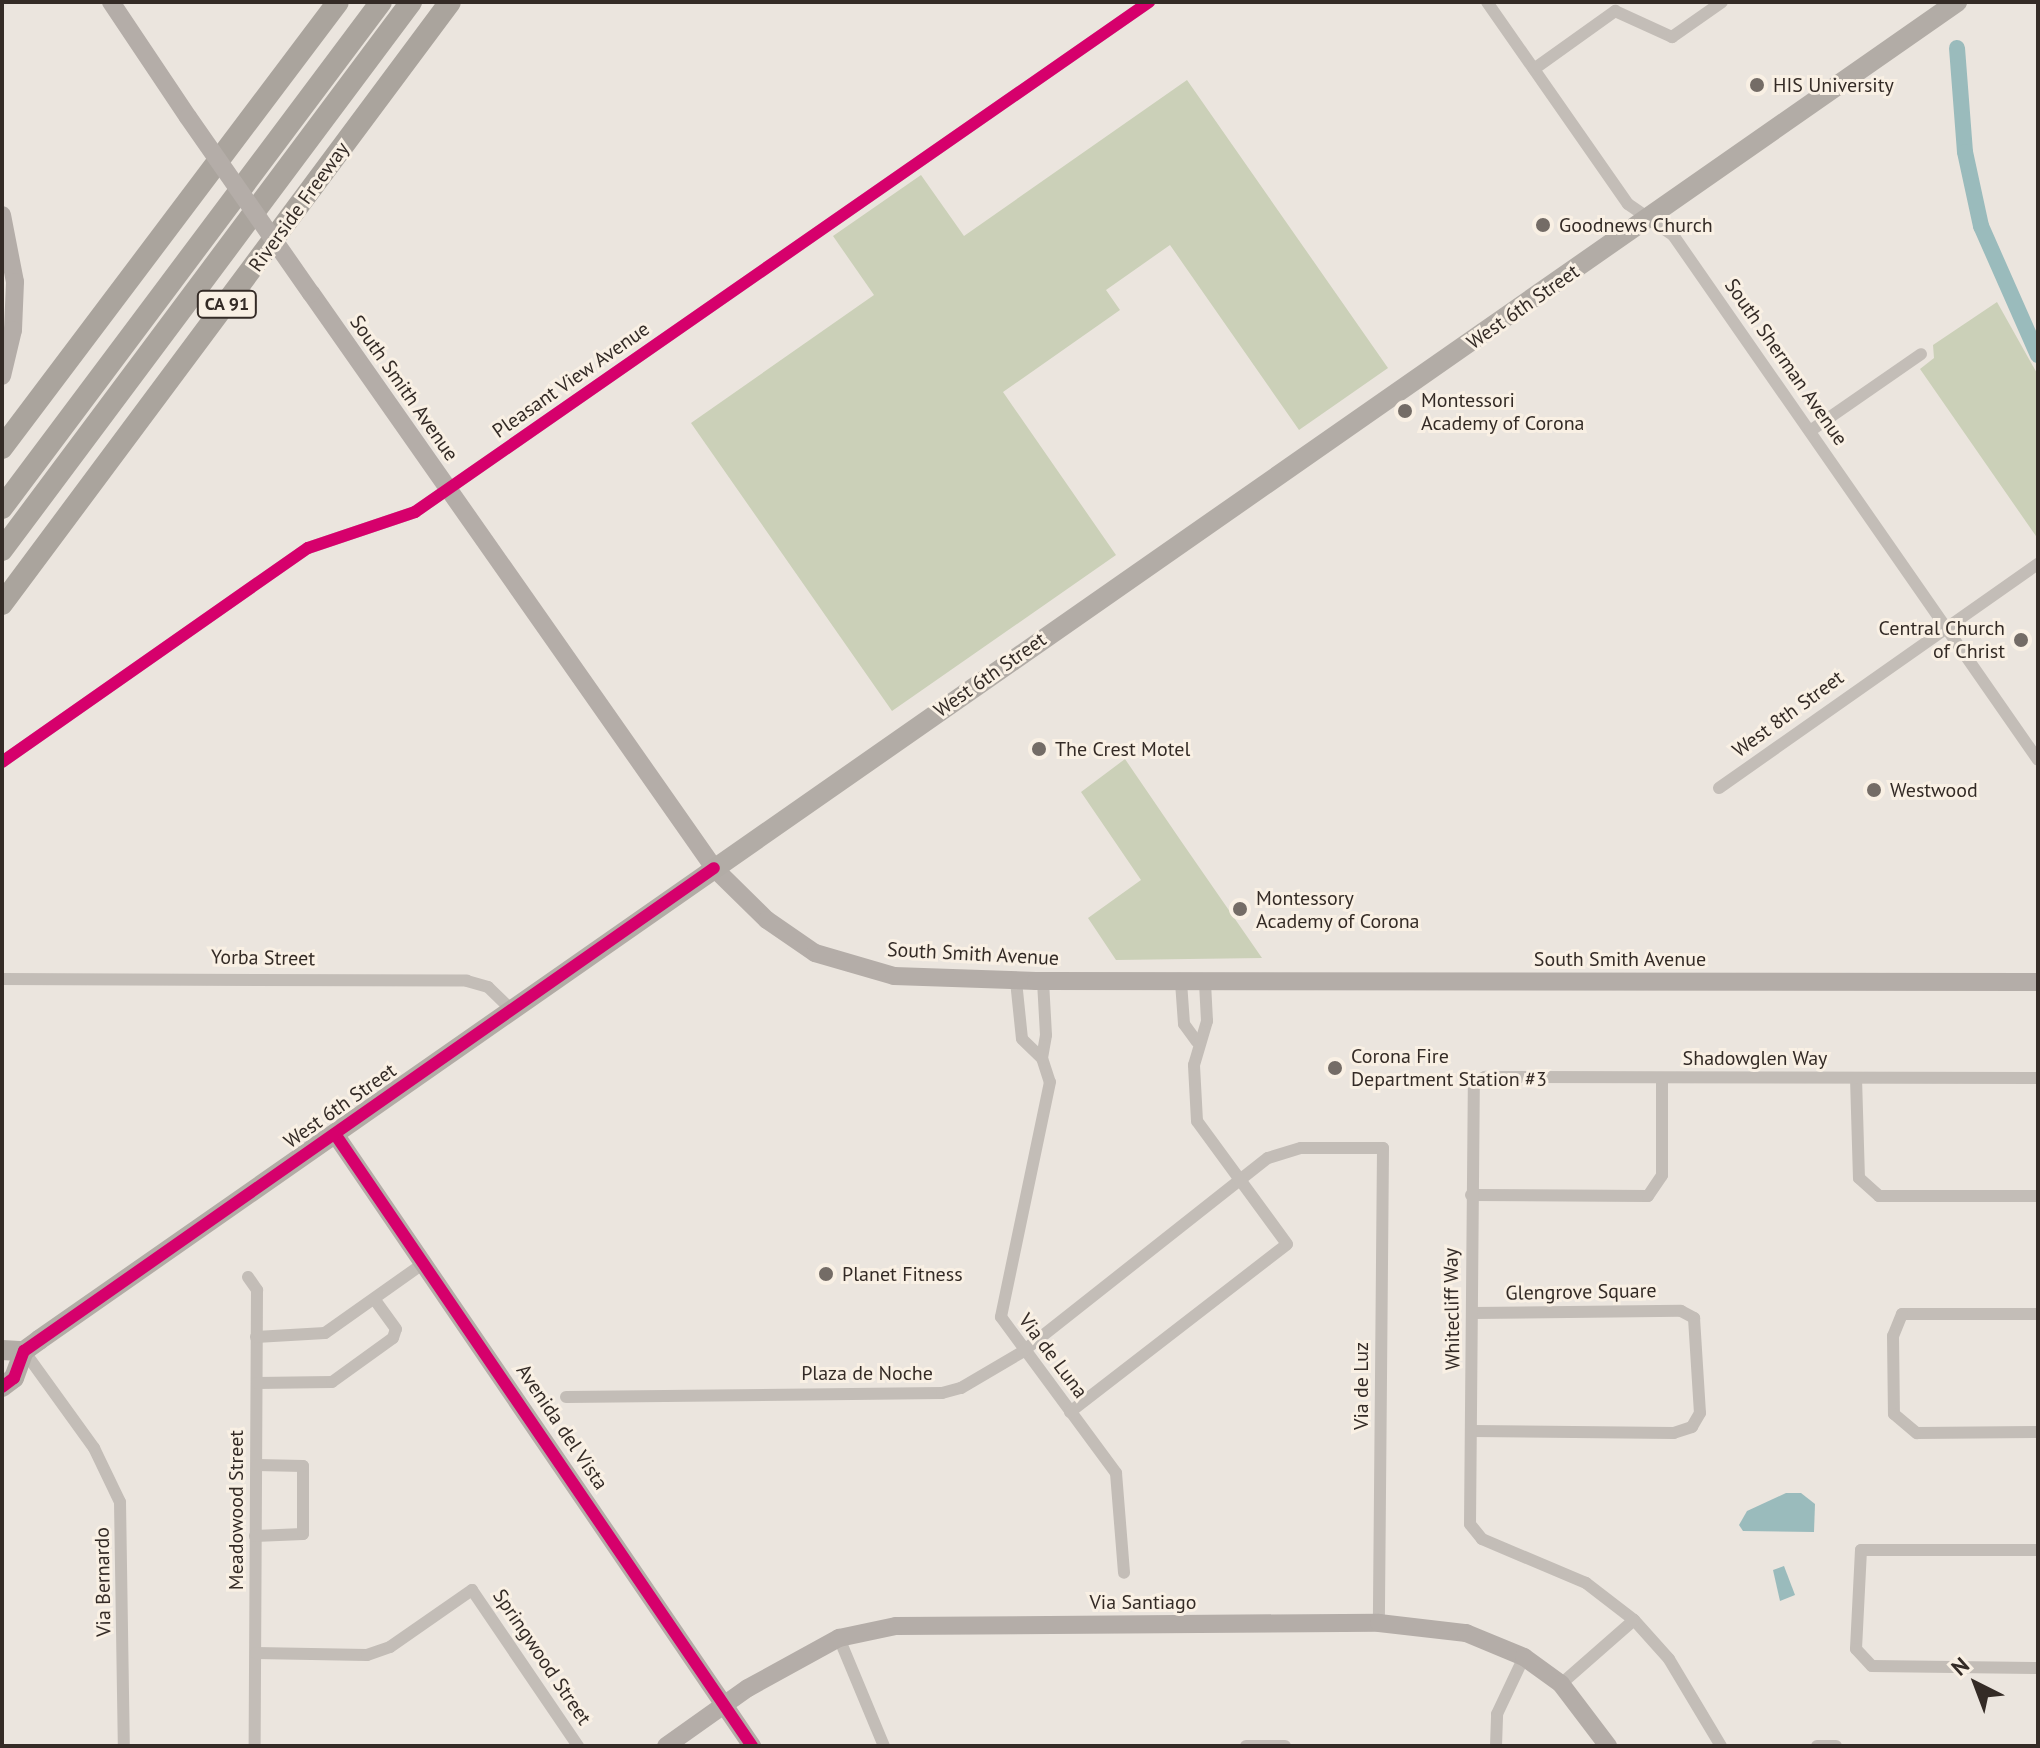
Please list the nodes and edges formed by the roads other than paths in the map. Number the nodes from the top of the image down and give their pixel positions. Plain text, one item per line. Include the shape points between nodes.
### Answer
1 (111, 2) edge
2 (338, 2) edge
3 (381, 2) edge
4 (411, 2) edge
5 (450, 2) edge
6 (1149, 2) edge
7 (1487, 2) edge
8 (1722, 2) edge
9 (1957, 2) edge
10 (1534, 69) junction
11 (2, 215) edge
12 (1650, 219) junction
13 (1921, 354) dead end
14 (2, 376) edge
15 (1810, 431) junction
16 (2, 448) edge
17 (448, 489) junction
18 (2, 508) edge
19 (2, 550) edge
20 (2038, 564) edge
21 (2, 604) edge
22 (1946, 628) junction
23 (2038, 760) edge
24 (2, 762) edge
25 (1719, 788) dead end
26 (714, 868) junction
27 (2, 979) edge
28 (1016, 981) junction
29 (1043, 981) junction
30 (1181, 982) junction
31 (1205, 982) junction
32 (2038, 982) edge
33 (513, 1011) junction
34 (1197, 1042) junction
35 (1042, 1058) junction
36 (1662, 1078) junction
37 (1856, 1078) junction
38 (2038, 1078) edge
39 (1474, 1083) joint
40 (335, 1134) junction
41 (1383, 1148) joint
42 (1241, 1180) junction
43 (1471, 1195) junction
44 (2038, 1196) edge
45 (424, 1263) junction
46 (248, 1277) dead end
47 (374, 1299) junction
48 (1473, 1313) junction
49 (2038, 1314) edge
50 (256, 1337) junction
51 (2, 1350) edge
52 (24, 1351) junction
53 (1022, 1352) junction
54 (257, 1383) junction
55 (2, 1387) edge
56 (566, 1397) dead end
57 (1070, 1412) junction
58 (1473, 1431) junction
59 (2038, 1432) edge
60 (257, 1465) junction
61 (255, 1536) junction
62 (2038, 1550) edge
63 (1124, 1573) dead end
64 (1634, 1620) junction
65 (1379, 1623) junction
66 (839, 1638) junction
67 (256, 1653) junction
68 (1524, 1657) junction
69 (2038, 1668) edge
70 (1561, 1684) junction
71 (726, 1704) junction
72 (124, 1746) edge
73 (255, 1746) edge
74 (578, 1746) edge
75 (666, 1746) edge
76 (752, 1746) edge
77 (884, 1746) edge
78 (1246, 1746) edge
79 (1285, 1746) edge
80 (1496, 1746) edge
81 (1608, 1746) edge
82 (1721, 1746) edge
83 (1817, 1746) edge
84 (1836, 1746) edge

1 - 17 main road, South Smith Avenue, bridge
2 - 16 highway
3 - 18 highway
4 - 19 highway
5 - 21 highway, Riverside Freeway / CA 91
6 - 17 street, Pleasant View Avenue
7 - 10 street, South Sherman Avenue
8 - 10 street via 1672,37 1615,11
9 - 12 main road, West 6th Street
10 - 12 street, South Sherman Avenue via 1628,204
11 - 14 main road via 15,282 13,330
12 - 15 street, South Sherman Avenue via 1673,235
12 - 26 main road, West 6th Street
13 - 15 street
15 - 22 street, South Sherman Avenue
17 - 24 street, Pleasant View Avenue via 400,520 326,538 308,548
17 - 26 main road, South Smith Avenue
20 - 22 street, West 8th Street
22 - 23 street, South Sherman Avenue
22 - 25 street, West 8th Street
26 - 28 main road, South Smith Avenue via 767,920 815,953 894,976
26 - 33 main road, West 6th Street
27 - 33 street, Yorba Street via 467,981 488,987
28 - 29 main road, South Smith Avenue
28 - 35 street, Via de Luna via 1022,1039
29 - 30 main road, South Smith Avenue
29 - 35 street, Via de Luna
30 - 31 main road, South Smith Avenue
30 - 34 street via 1184,1024
31 - 32 main road, South Smith Avenue
31 - 34 street via 1207,1021
33 - 40 main road, West 6th Street
34 - 42 street via 1197,1121
35 - 53 street, Via de Luna via 1050,1082 1001,1317
36 - 37 street, Shadowglen Way
36 - 39 street, Shadowglen Way via 1485,1077
36 - 43 street via 1662,1175 1648,1196
37 - 38 street, Shadowglen Way
37 - 44 street via 1859,1178 1879,1196
39 - 43 street, Whitecliff Way
40 - 45 main road, Avenida del Vista
40 - 52 main road, West 6th Street
41 - 42 street, Plaza de Noche via 1301,1148 1268,1158
41 - 65 street, Via de Luz
42 - 53 street, Plaza de Noche
42 - 57 street via 1287,1244
43 - 48 street, Whitecliff Way
45 - 47 street
45 - 71 main road, Avenida del Vista
46 - 50 street, Meadowood Street via 257,1290
47 - 50 street via 325,1333
47 - 54 street via 396,1329 393,1338 332,1382
48 - 58 street, Whitecliff Way
48 - 58 street, Glengrove Square via 1681,1311 1694,1318 1700,1413 1692,1427 1674,1433
49 - 59 street via 1902,1314 1893,1336 1894,1414 1917,1433
50 - 54 street, Meadowood Street
51 - 52 main road
52 - 55 main road, West 6th Street via 14,1378
52 - 72 street, Via Bernardo via 94,1448 120,1502
53 - 56 street, Plaza de Noche via 990,1375 942,1393
53 - 57 street, Via de Luna
54 - 60 street, Meadowood Street
57 - 63 street, Via de Luna via 1116,1473
58 - 64 street, Whitecliff Way via 1474,1533 1555,1566
60 - 61 street, Meadowood Street
60 - 61 street via 303,1466 303,1534
61 - 67 street, Meadowood Street
62 - 69 street via 1861,1550 1856,1649 1872,1666
64 - 70 street
64 - 82 street via 1669,1659
65 - 66 main road, Via Santiago via 896,1626
65 - 68 main road, Via Santiago via 1466,1633
66 - 71 main road, Via Santiago
66 - 77 street
67 - 73 street, Meadowood Street
67 - 74 street, Springwood Street via 367,1655 390,1647 472,1590
68 - 70 main road, Via Santiago
68 - 80 street via 1497,1714
70 - 81 main road, Via Santiago
71 - 75 main road, Via Santiago
71 - 76 main road, Avenida del Vista
78 - 79 street
83 - 84 street

